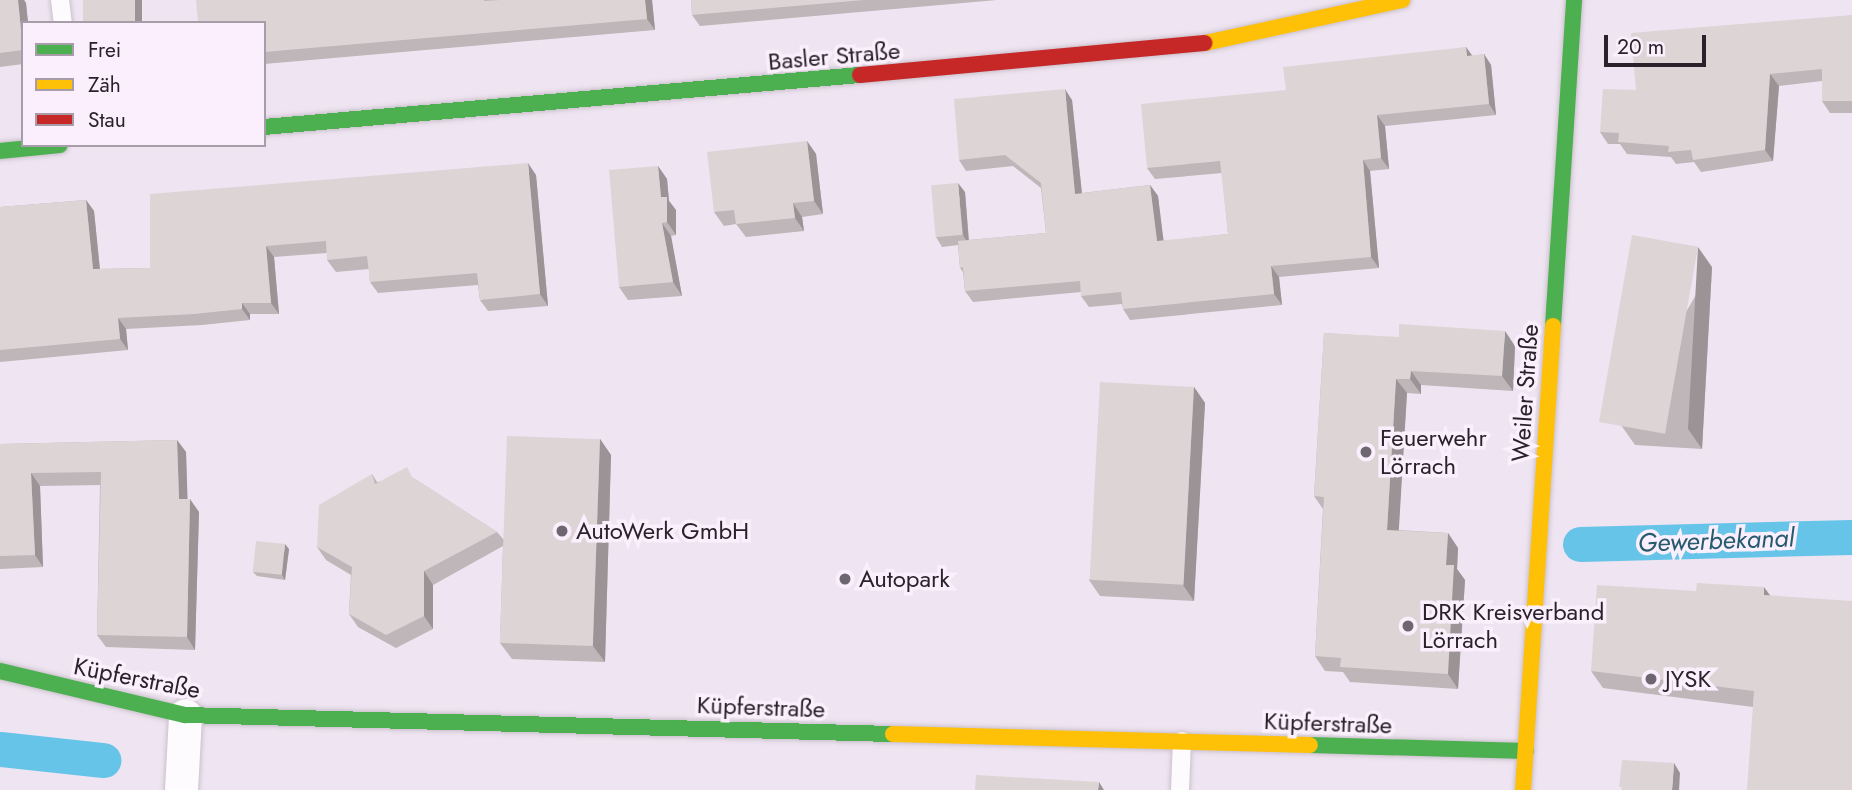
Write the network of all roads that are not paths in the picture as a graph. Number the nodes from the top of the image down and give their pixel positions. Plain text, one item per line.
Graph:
1 (60, 0) edge
2 (1402, 0) edge
3 (1574, 0) edge
4 (62, 21) edge
5 (266, 127) edge
6 (40, 147) edge
7 (0, 151) edge
8 (0, 671) edge
9 (185, 715) junction
10 (1182, 741) junction
11 (1526, 751) junction
12 (181, 790) edge
13 (1180, 790) edge
14 (1524, 790) edge

1 - 4 lane
2 - 5 street, Basler Straße
3 - 11 street, Weiler Straße
6 - 7 street
8 - 9 street, Küpferstraße
9 - 10 street, Küpferstraße
9 - 12 street
10 - 11 street, Küpferstraße
10 - 13 lane
11 - 14 street, Weiler Straße

